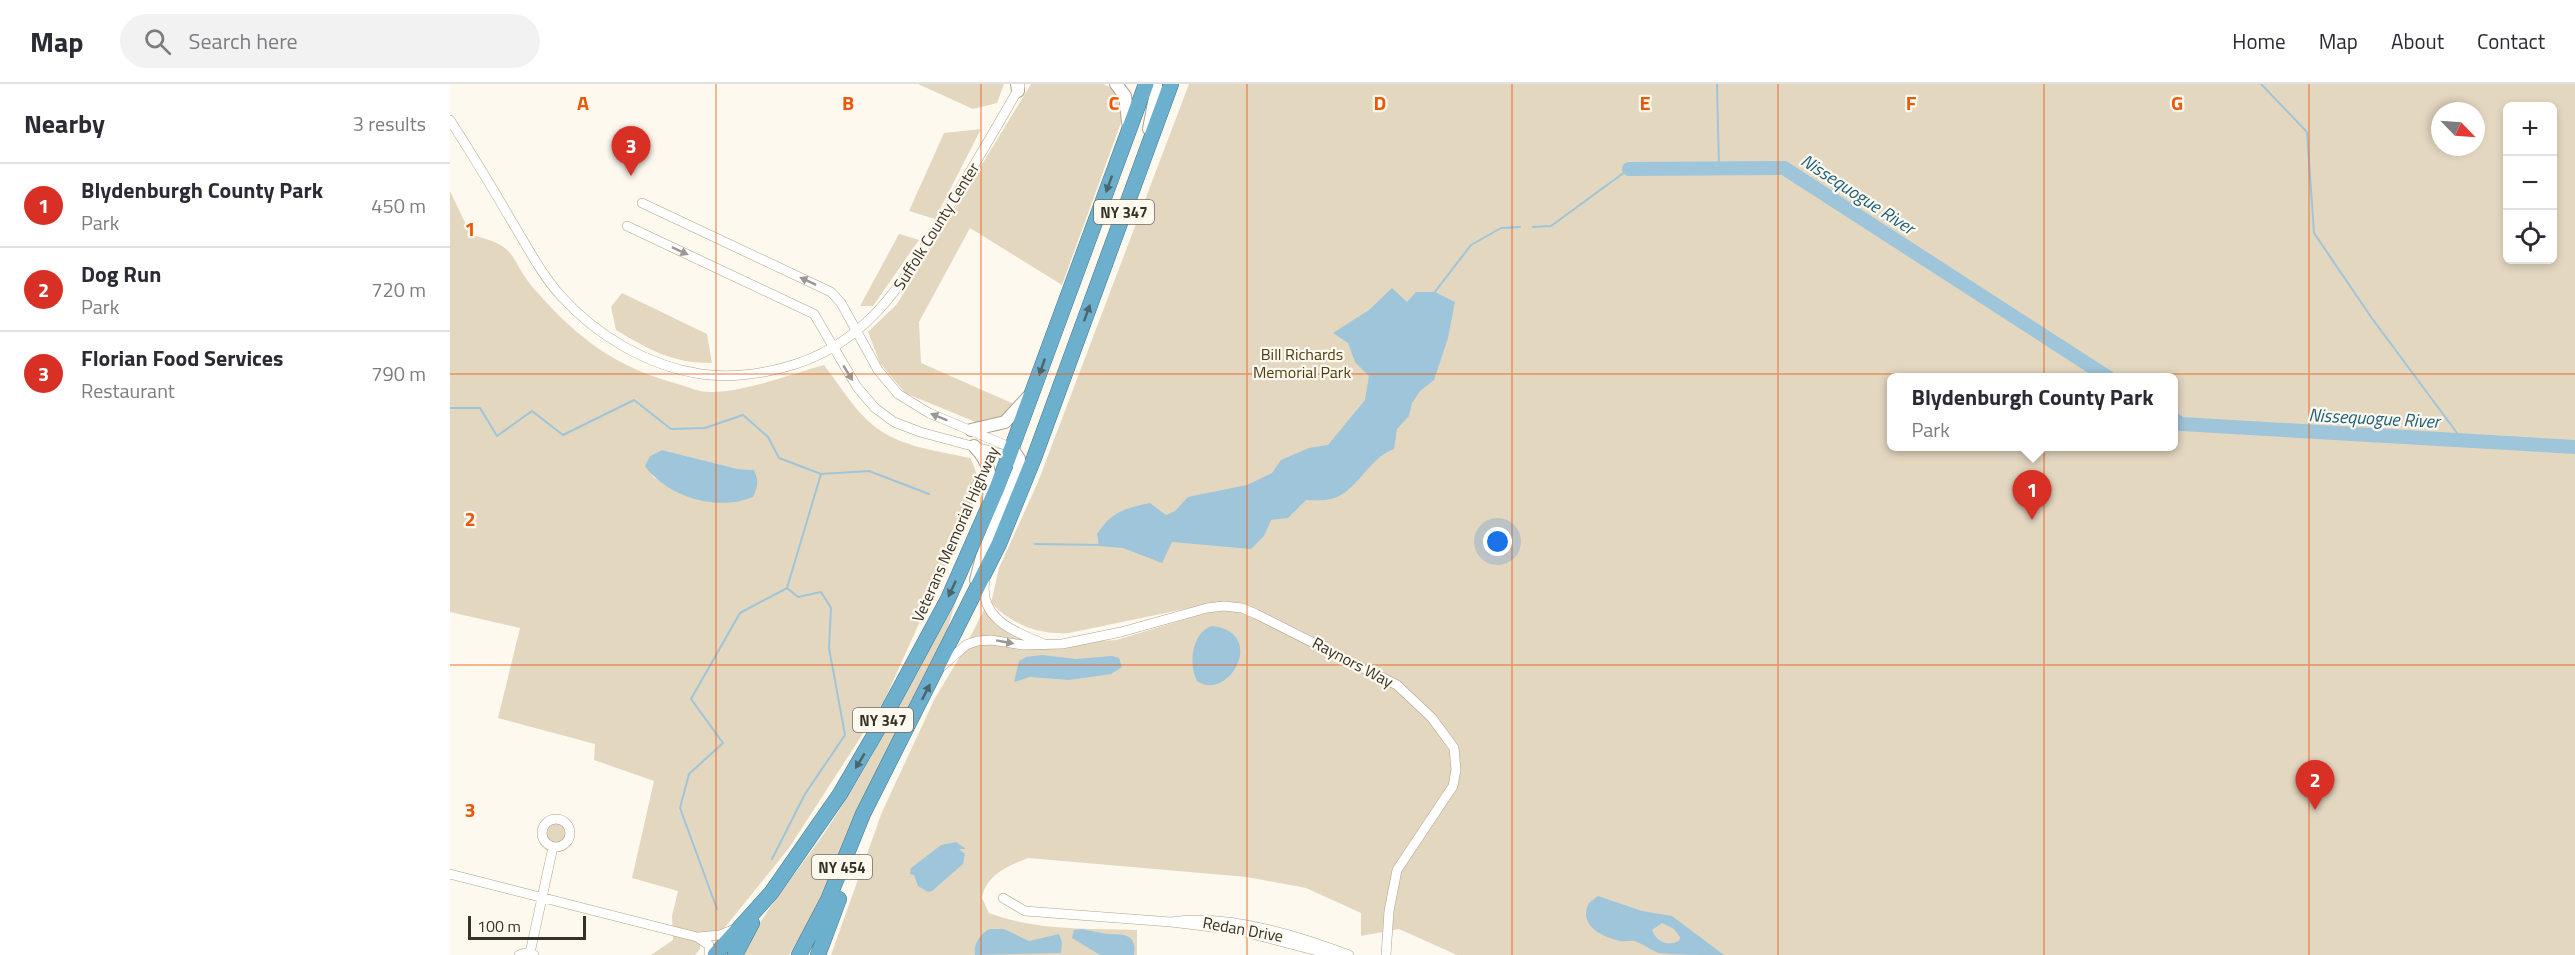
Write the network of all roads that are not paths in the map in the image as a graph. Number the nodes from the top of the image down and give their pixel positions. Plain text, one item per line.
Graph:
1 (1116, 84) edge
2 (1144, 84) edge
3 (1155, 84) edge
4 (1171, 84) edge
5 (1019, 86) edge
6 (450, 120) edge
7 (1129, 129) junction
8 (1141, 166) junction
9 (642, 203) dead end
10 (627, 226) dead end
11 (857, 332) junction
12 (834, 348) junction
13 (1034, 389) junction
14 (971, 430) junction
15 (1040, 441) junction
16 (974, 446) junction
17 (1013, 453) junction
18 (988, 509) junction
19 (987, 569) junction
20 (967, 610) junction
21 (1047, 645) junction
22 (936, 672) junction
23 (883, 778) junction
24 (553, 847) dead end
25 (450, 874) edge
26 (771, 892) junction
27 (543, 897) junction
28 (1003, 898) dead end
29 (740, 927) junction
30 (697, 937) junction
31 (1303, 943) junction
32 (532, 954) edge
33 (519, 955) edge
34 (709, 955) edge
35 (715, 955) edge
36 (735, 955) edge
37 (799, 955) edge
38 (818, 955) edge
39 (1333, 955) edge
40 (1349, 955) edge
41 (1386, 955) edge

1 - 7 street
2 - 3 street
2 - 7 highway, Veterans Memorial Highway / NY 347
3 - 8 street
4 - 8 highway, NY 347
5 - 11 street, Suffolk County Center
6 - 12 street, Suffolk County Center
7 -> 13 highway, Veterans Memorial Highway / NY 347
15 -> 8 highway, NY 347
11 -> 9 street
10 -> 12 street
11 - 12 street, Suffolk County Center
14 -> 11 street
12 -> 16 street
13 - 14 street
13 - 17 highway, Veterans Memorial Highway / NY 347
14 - 17 street
15 - 17 street
15 - 19 highway, NY 347
16 - 17 street
16 - 18 street
17 - 18 highway, Veterans Memorial Highway / NY 347
17 - 20 street
18 -> 26 highway, Veterans Memorial Highway / NY 347
19 - 20 highway, NY 347
19 - 21 street
20 - 22 highway, NY 347
22 -> 21 street, Raynors Way
21 - 41 street, Raynors Way
23 -> 22 highway, NY 347
23 - 37 highway, NY 454
23 - 38 highway, NY 347
24 - 27 street
25 - 27 street
26 - 29 highway, Veterans Memorial Highway
26 - 36 highway, NY 347
27 - 30 street
27 - 32 street
28 - 31 street, Redan Drive
29 - 30 street
29 - 35 highway, Veterans Memorial Highway
30 - 34 street
31 - 39 street, Redan Drive
31 - 40 street, Redan Drive
32 - 33 street

